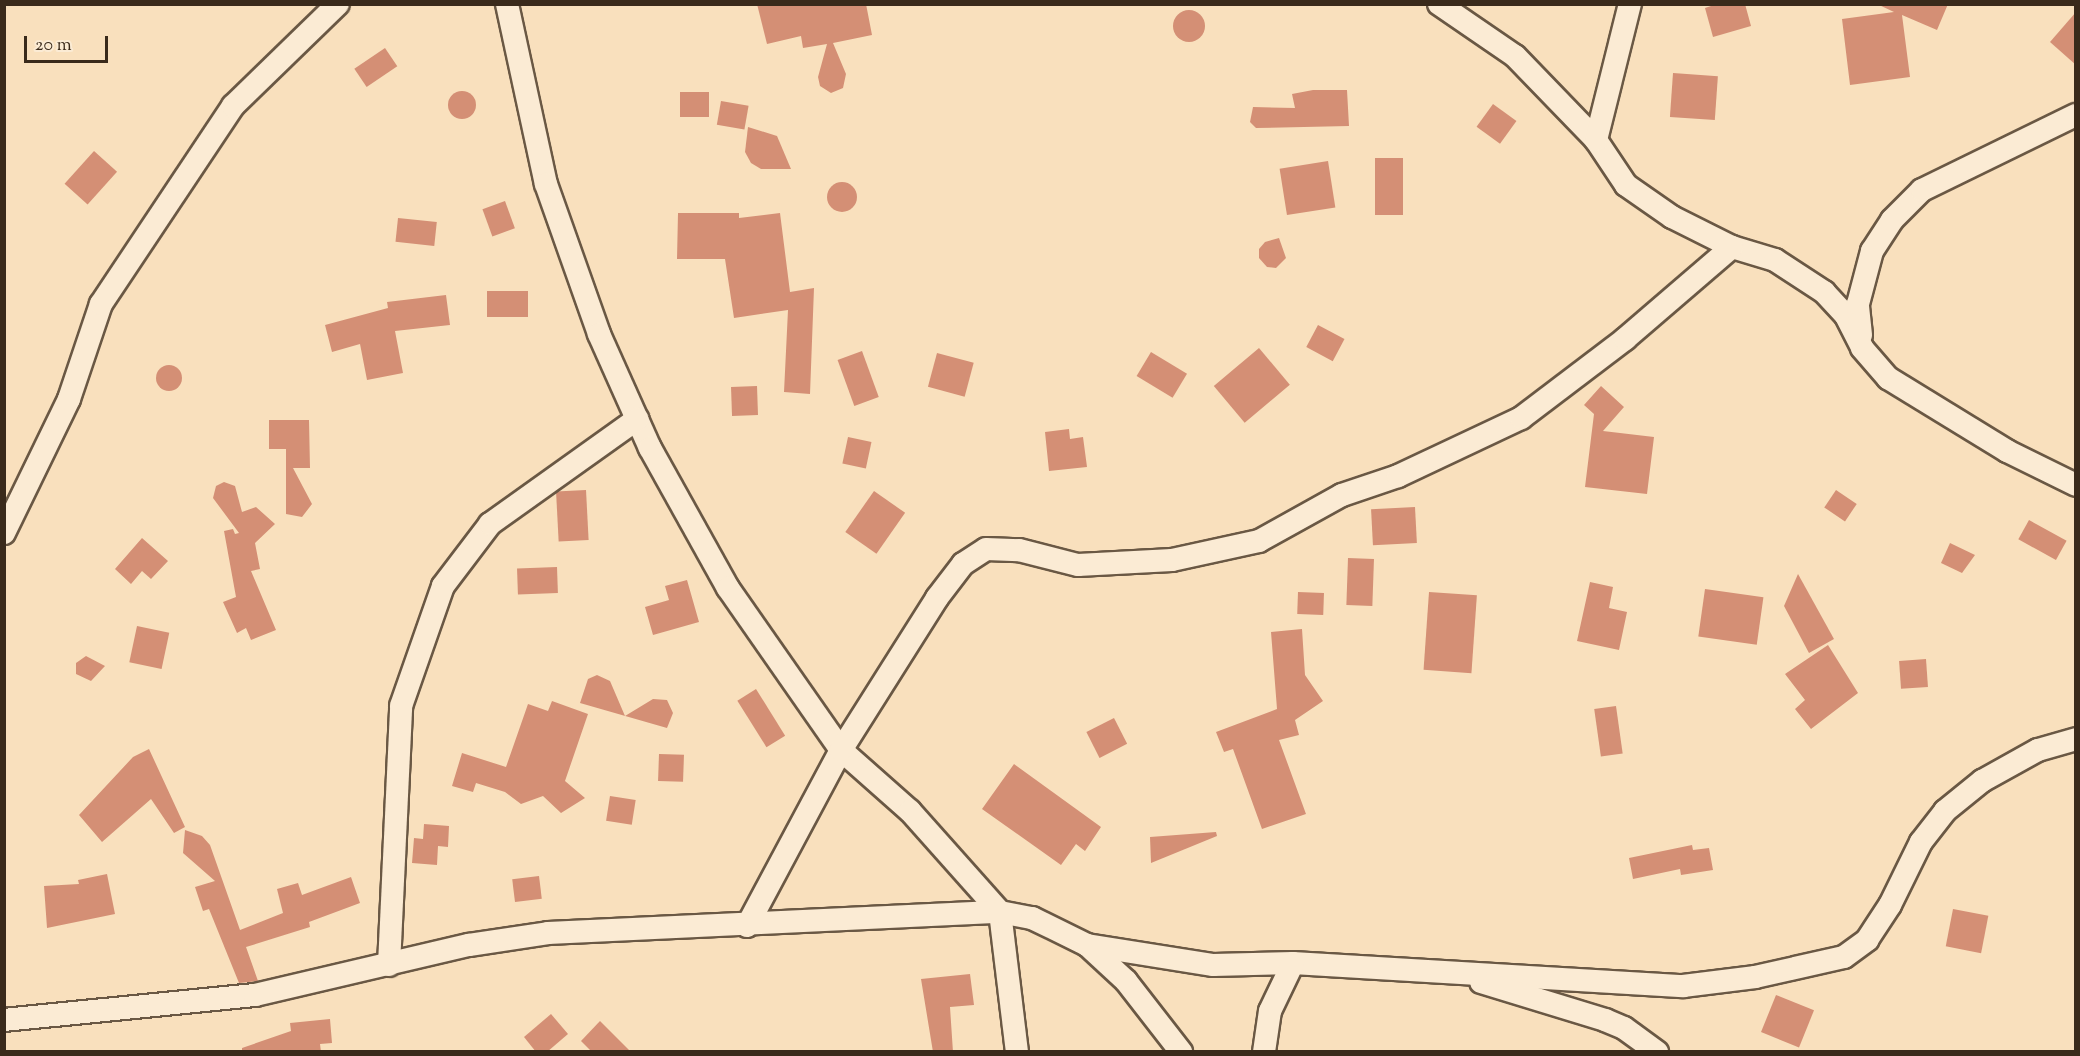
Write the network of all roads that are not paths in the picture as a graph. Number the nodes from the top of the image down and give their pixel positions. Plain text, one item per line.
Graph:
1 (338, 4) edge
2 (507, 4) edge
3 (1439, 4) edge
4 (1630, 4) edge
5 (2076, 116) edge
6 (1596, 140) junction
7 (1732, 247) junction
8 (1862, 348) junction
9 (637, 419) junction
10 (2076, 485) edge
11 (4, 533) edge
12 (2076, 739) edge
13 (841, 750) junction
14 (1000, 912) junction
15 (747, 926) junction
16 (1087, 945) junction
17 (1293, 963) junction
18 (389, 965) junction
19 (1448, 972) junction
20 (4, 1020) edge
21 (1017, 1052) edge
22 (1181, 1052) edge
23 (1264, 1052) edge
24 (1657, 1052) edge

1 - 11 street
2 - 9 street
3 - 6 street
4 - 6 street
5 - 8 street
6 - 7 street
7 - 8 street
7 - 13 street
8 - 10 street
9 - 13 street
9 - 18 street
12 - 19 street
13 - 14 street
13 - 15 street
14 - 15 street
14 - 16 street
14 - 21 street
15 - 18 street
16 - 17 street
16 - 22 street
17 - 19 street
17 - 23 street
18 - 20 street
19 - 24 street

